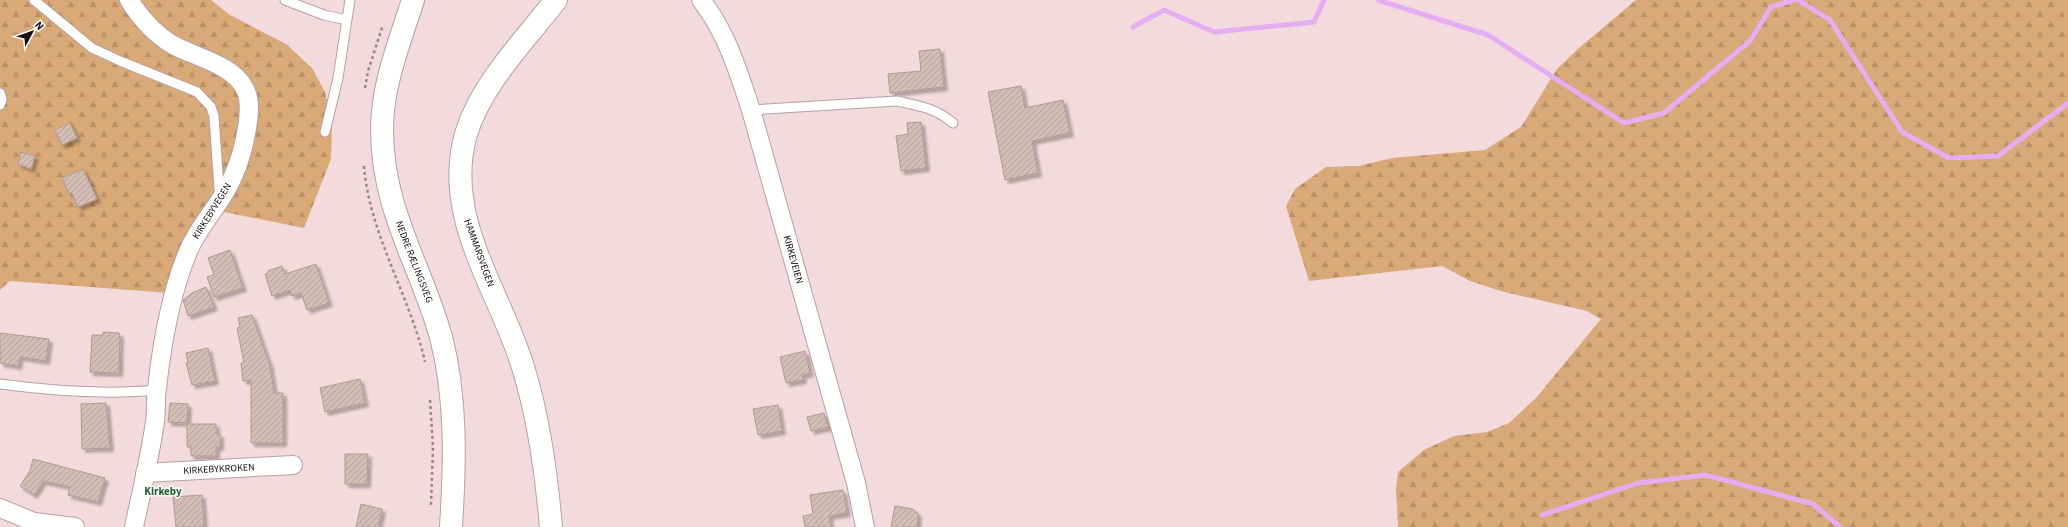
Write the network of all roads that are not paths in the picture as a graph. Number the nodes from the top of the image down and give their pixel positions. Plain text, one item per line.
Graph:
1 (34, 0) edge
2 (129, 0) edge
3 (285, 0) edge
4 (350, 0) edge
5 (414, 0) edge
6 (556, 0) edge
7 (701, 0) edge
8 (347, 20) junction
9 (0, 93) edge
10 (0, 105) edge
11 (751, 110) junction
12 (953, 123) dead end
13 (325, 132) dead end
14 (222, 198) junction
15 (0, 384) edge
16 (157, 390) junction
17 (293, 465) dead end
18 (145, 473) junction
19 (0, 508) edge
20 (75, 527) edge
21 (134, 527) edge
22 (451, 527) edge
23 (551, 527) edge
24 (865, 527) edge

1 - 14 lane
2 - 14 street, KIRKEBYVEGEN
3 - 8 lane
4 - 8 lane
5 - 22 street, NEDRE RÆLINGSVEG
6 - 23 street, HAMMARSVEGEN
7 - 11 street, KIRKEVEIEN
8 - 13 lane
9 - 10 lane
11 - 12 lane
11 - 24 street, KIRKEVEIEN
14 - 16 street, KIRKEBYVEGEN
15 - 16 lane
16 - 18 street, KIRKEBYVEGEN
17 - 18 street, KIRKEBYKROKEN
18 - 21 street, KIRKEBYVEGEN
19 - 20 street

